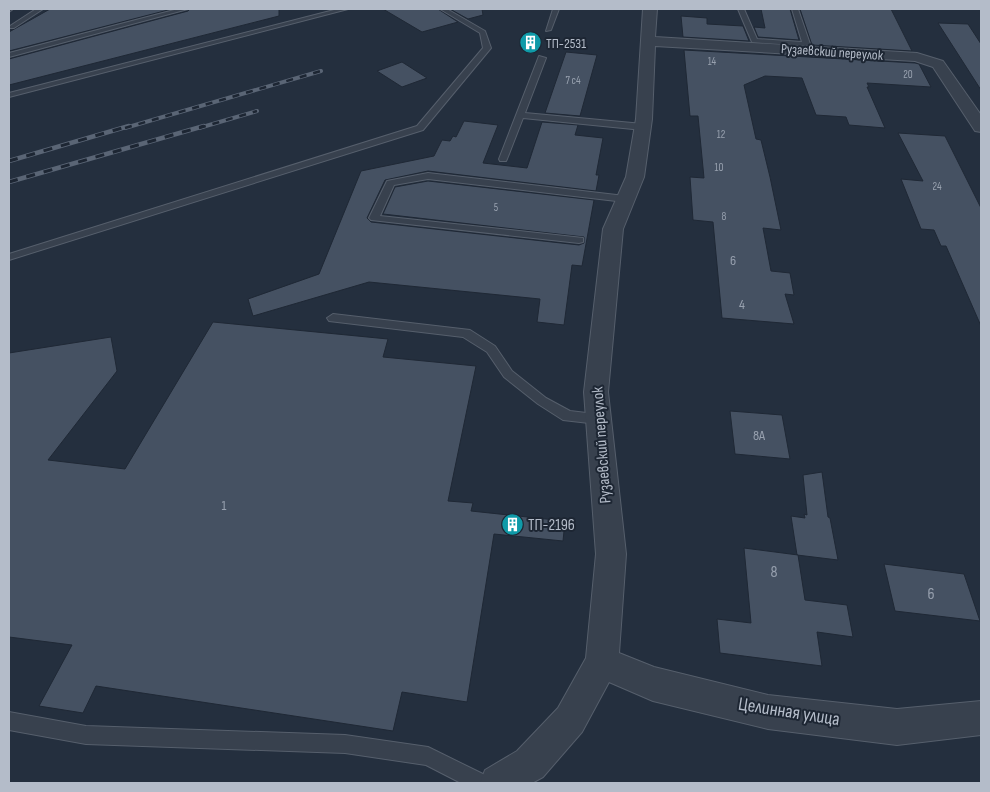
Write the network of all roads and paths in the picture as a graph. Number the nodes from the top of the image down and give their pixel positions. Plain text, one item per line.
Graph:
1 (40, 9) edge
2 (185, 9) edge
3 (345, 9) edge
4 (443, 9) edge
5 (556, 9) edge
6 (650, 9) edge
7 (741, 9) edge
8 (794, 9) edge
9 (12, 27) dead end
10 (548, 30) dead end
11 (648, 41) junction
12 (9, 55) edge
13 (542, 58) dead end
14 (9, 95) edge
15 (520, 115) junction
16 (643, 127) junction
17 (981, 127) edge
18 (503, 159) dead end
19 (626, 199) junction
20 (579, 240) dead end
21 (9, 257) edge
22 (333, 318) dead end
23 (598, 419) junction
24 (602, 662) junction
25 (981, 718) edge
26 (9, 721) edge
27 (480, 783) edge
28 (498, 783) edge

1 - 9 lane
2 - 12 lane
3 - 14 lane
4 - 21 lane
5 - 10 lane
6 - 11 street, Рузаевский переулок
7 - 8 lane
11 - 16 street, Рузаевский переулок
11 - 17 street, Рузаевский переулок
13 - 15 lane
15 - 16 lane
15 - 18 lane
16 - 19 street, Рузаевский переулок
19 - 20 lane
19 - 23 street, Рузаевский переулок
22 - 23 lane
23 - 24 street, Рузаевский переулок
24 - 25 street, Целинная улица
24 - 28 street, Рузаевский переулок
26 - 27 lane

